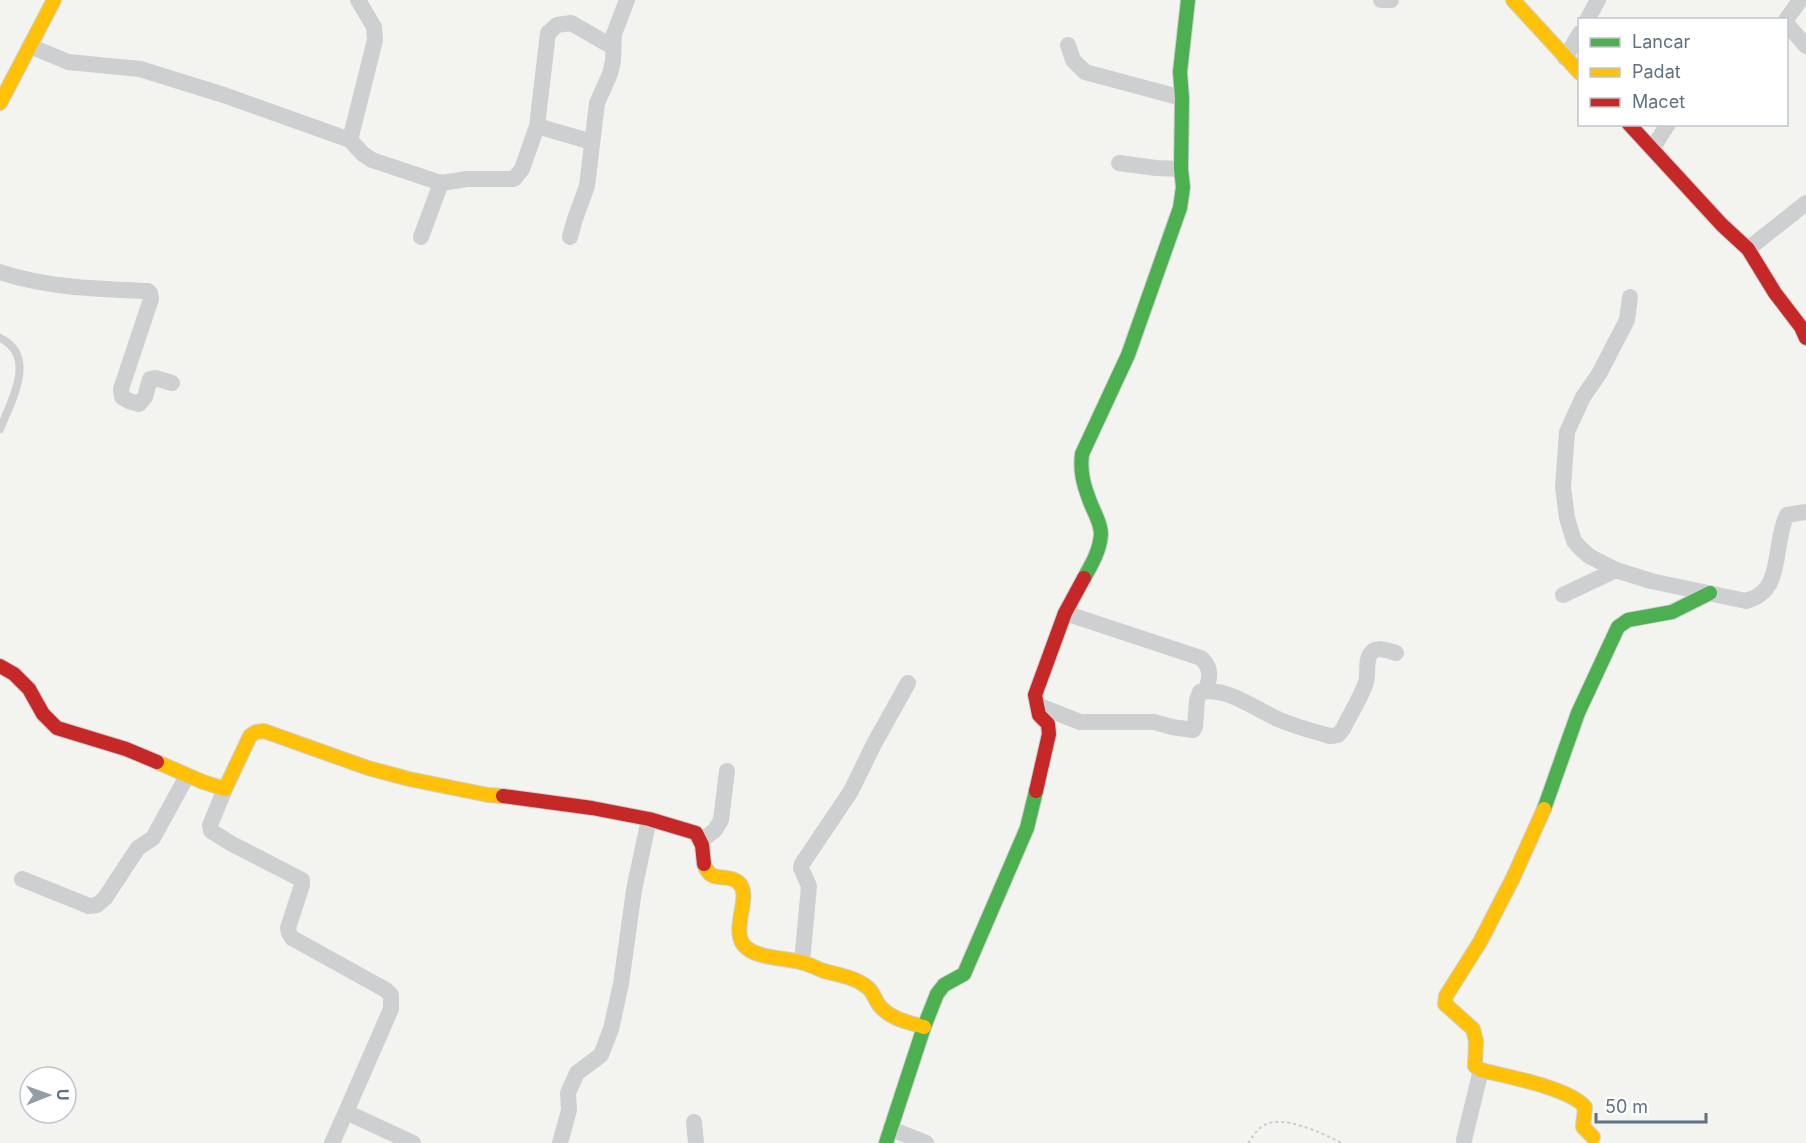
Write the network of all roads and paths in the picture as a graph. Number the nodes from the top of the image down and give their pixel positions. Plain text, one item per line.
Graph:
1 (54, 0) edge
2 (358, 0) edge
3 (627, 0) edge
4 (1188, 0) edge
5 (1381, 0) edge
6 (1391, 0) edge
7 (1513, 0) edge
8 (1598, 0) edge
9 (1800, 0) edge
10 (1588, 18) edge
11 (1788, 18) edge
12 (1788, 24) edge
13 (1578, 36) edge
14 (1068, 45) dead end
15 (30, 46) junction
16 (1806, 46) edge
17 (613, 47) junction
18 (1565, 58) junction
19 (1578, 71) edge
20 (1182, 98) junction
21 (0, 103) edge
22 (537, 126) junction
23 (1631, 126) edge
24 (1667, 126) edge
25 (350, 140) junction
26 (592, 142) junction
27 (1652, 149) junction
28 (1119, 163) dead end
29 (1181, 169) junction
30 (441, 183) junction
31 (1806, 203) edge
32 (421, 237) dead end
33 (570, 237) dead end
34 (1748, 249) junction
35 (0, 272) edge
36 (1630, 297) dead end
37 (1804, 331) edge
38 (0, 338) edge
39 (172, 383) dead end
40 (0, 429) edge
41 (1806, 513) edge
42 (1616, 570) junction
43 (1710, 593) junction
44 (1563, 595) dead end
45 (1065, 613) junction
46 (1396, 652) dead end
47 (0, 666) edge
48 (908, 683) dead end
49 (1206, 691) junction
50 (1037, 705) junction
51 (728, 771) dead end
52 (187, 776) junction
53 (225, 789) junction
54 (649, 819) junction
55 (701, 841) junction
56 (22, 879) dead end
57 (802, 962) junction
58 (924, 1027) junction
59 (1481, 1070) junction
60 (346, 1112) junction
61 (693, 1122) dead end
62 (889, 1136) edge
63 (1593, 1137) dead end
64 (1464, 1140) dead end
65 (332, 1143) edge
66 (413, 1143) edge
67 (560, 1143) edge
68 (696, 1143) edge
69 (926, 1143) edge
70 (1248, 1143) edge
71 (1342, 1143) edge

1 - 15 street
2 - 25 street
3 - 17 street
4 - 20 street
5 - 6 street
7 - 18 street
8 - 10 street
9 - 11 street
12 - 16 street
13 - 18 street
14 - 20 street
15 - 21 street
15 - 25 street
17 - 22 street
17 - 26 street
18 - 19 street
20 - 29 street
22 - 26 street
22 - 30 street
23 - 27 street
24 - 27 street
25 - 30 street
26 - 33 street
27 - 34 street
28 - 29 street
29 - 45 street
30 - 32 street
31 - 34 street
34 - 37 street
35 - 39 street
36 - 42 street
38 - 40 lane
41 - 43 street
42 - 43 street
42 - 44 street
43 - 59 street
45 - 49 street
45 - 50 street
46 - 49 street
47 - 52 street
48 - 57 street
49 - 50 street
50 - 58 street
51 - 55 street
52 - 53 street
52 - 56 street
53 - 54 street
53 - 60 street
54 - 55 street
54 - 67 street
55 - 57 street
57 - 58 street
58 - 62 street
59 - 63 street
59 - 64 street
60 - 65 street
60 - 66 street
61 - 68 street
62 - 69 street
70 - 71 path

